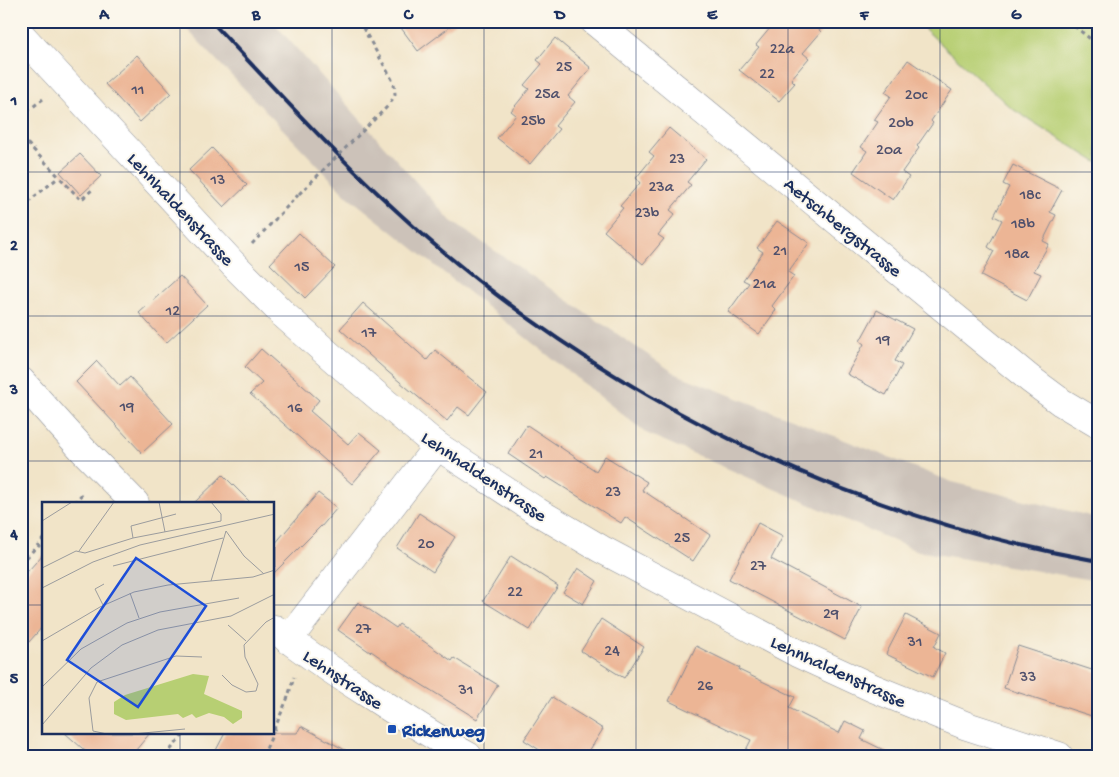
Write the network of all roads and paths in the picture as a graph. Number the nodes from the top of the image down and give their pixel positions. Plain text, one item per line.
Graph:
1 (359, 21) edge
2 (594, 21) edge
3 (1068, 21) edge
4 (21, 35) edge
5 (1098, 45) edge
6 (31, 109) dead end
7 (21, 116) edge
8 (21, 148) edge
9 (59, 177) junction
10 (94, 188) dead end
11 (21, 204) edge
12 (248, 248) dead end
13 (21, 381) edge
14 (1098, 424) edge
15 (436, 445) junction
16 (88, 488) dead end
17 (75, 502) edge
18 (134, 502) edge
19 (42, 540) edge
20 (38, 545) junction
21 (42, 548) edge
22 (21, 564) edge
23 (281, 634) edge
24 (295, 672) dead end
25 (275, 727) edge
26 (184, 734) edge
27 (272, 734) edge
28 (165, 756) edge
29 (264, 756) edge
30 (468, 756) edge
31 (1059, 756) edge

1 - 12 path, bridge
2 - 14 street, Aetschbergstrasse
3 - 5 path
4 - 15 street, Lehnhaldenstrasse
6 - 7 path
8 - 9 path
9 - 10 path
9 - 11 path
13 - 18 street
15 - 23 street
15 - 31 street, Lehnhaldenstrasse
16 - 17 path
19 - 20 path
20 - 21 path
20 - 22 path
23 - 30 street, Lehnstrasse
24 - 25 path
26 - 28 path
27 - 29 path

